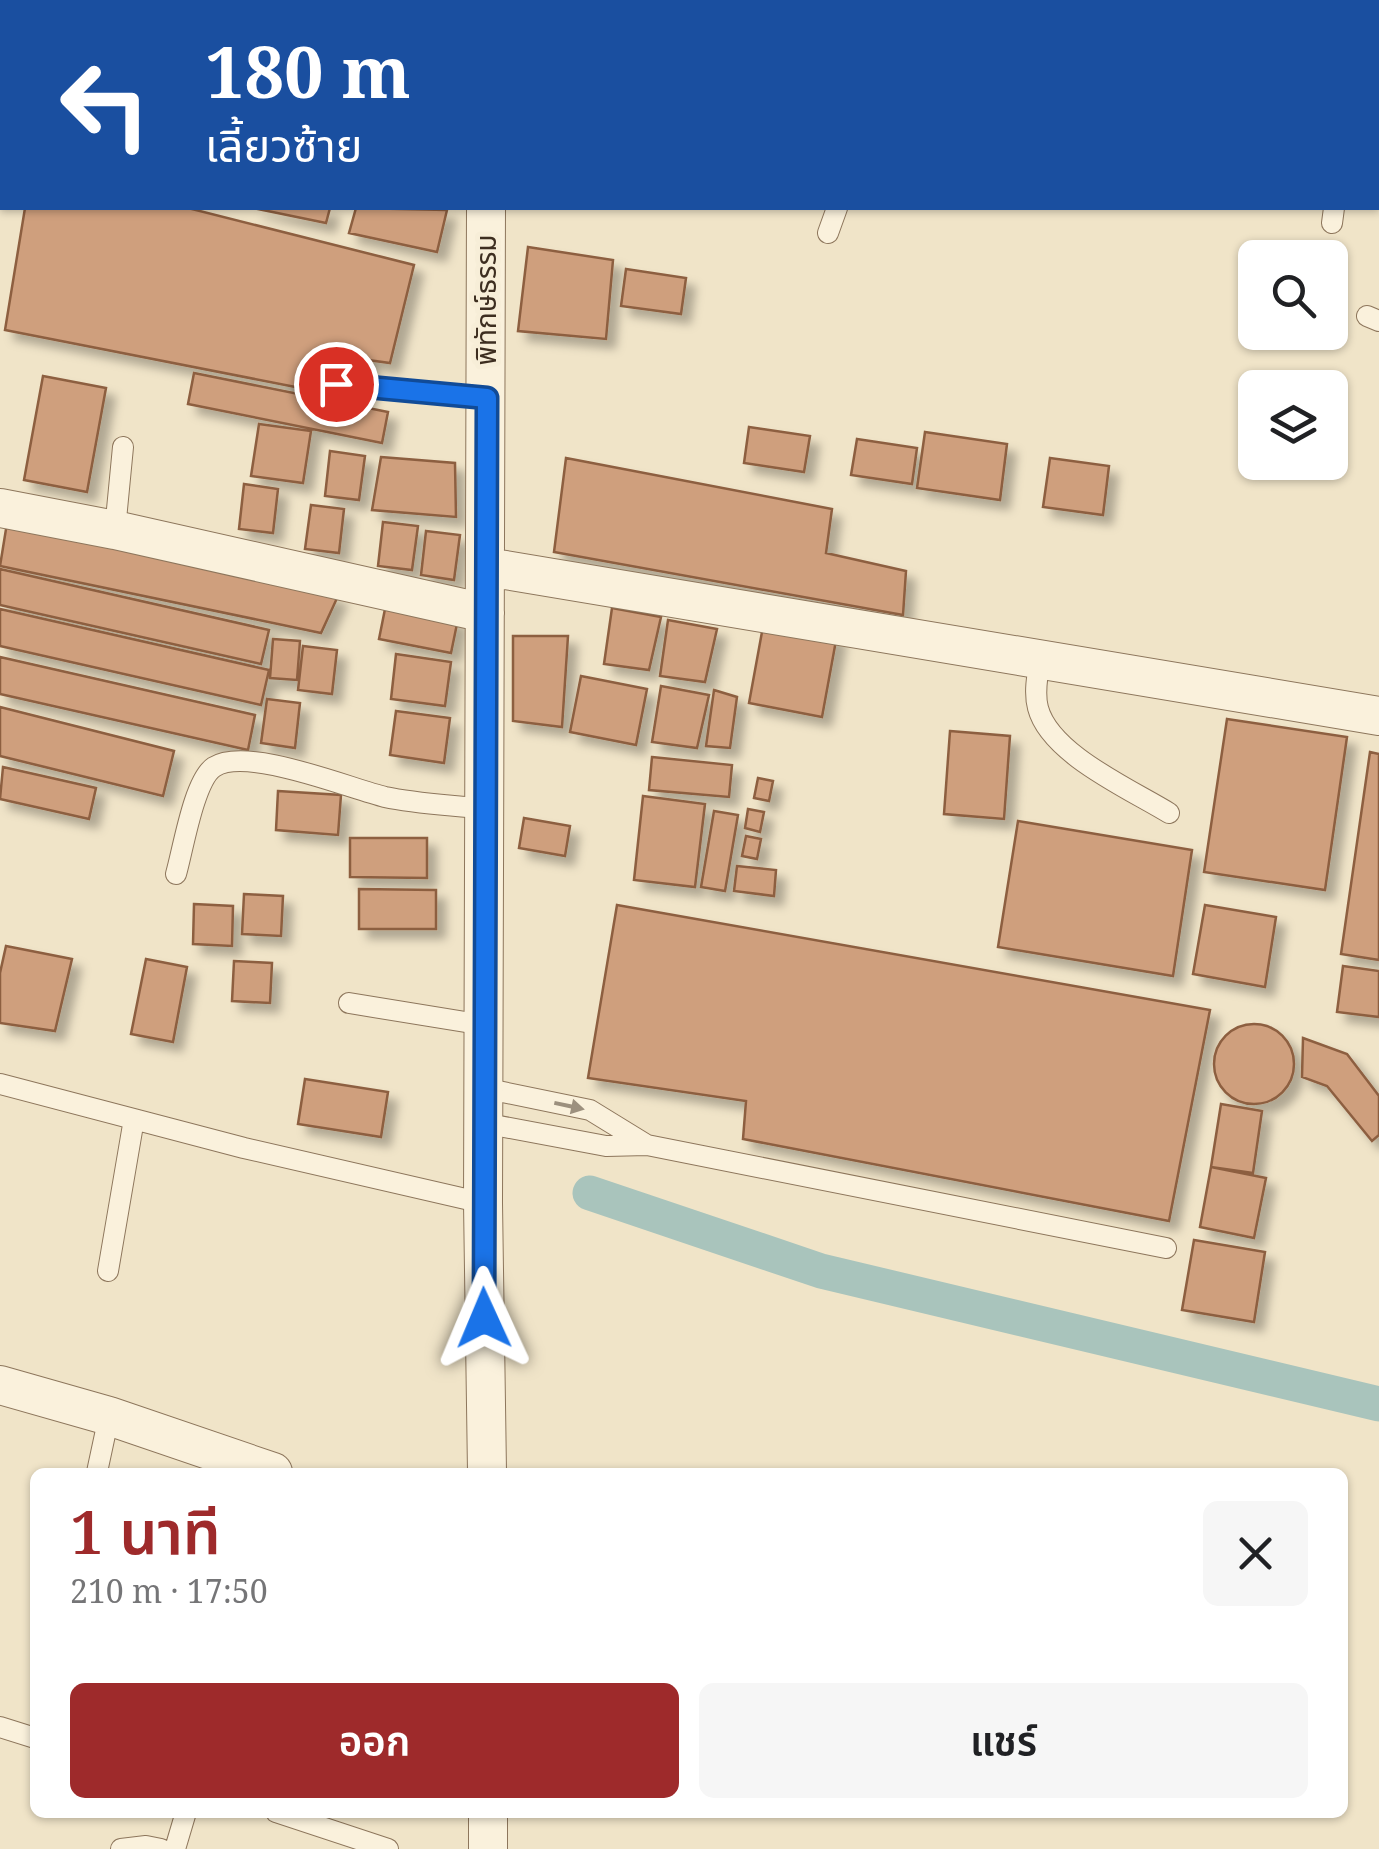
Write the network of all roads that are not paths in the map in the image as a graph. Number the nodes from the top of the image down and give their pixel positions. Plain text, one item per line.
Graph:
1 (486, 210) edge
2 (836, 210) edge
3 (828, 233) dead end
4 (336, 384) dead end
5 (487, 398) junction
6 (123, 447) dead end
7 (0, 508) edge
8 (115, 530) junction
9 (487, 567) junction
10 (485, 612) junction
11 (1040, 661) junction
12 (1379, 716) edge
13 (484, 808) junction
14 (1168, 813) dead end
15 (176, 874) dead end
16 (350, 1003) dead end
17 (484, 1026) junction
18 (0, 1084) edge
19 (483, 1106) junction
20 (134, 1120) junction
21 (647, 1145) junction
22 (482, 1203) junction
23 (1166, 1248) dead end
24 (108, 1272) dead end
25 (0, 1385) edge
26 (109, 1416) junction
27 (98, 1468) edge
28 (261, 1468) edge
29 (487, 1468) edge
30 (0, 1727) edge
31 (30, 1736) edge
32 (184, 1818) edge
33 (294, 1818) edge
34 (488, 1818) edge
35 (121, 1849) edge
36 (160, 1849) edge
37 (175, 1849) edge
38 (388, 1849) edge
39 (488, 1849) edge

1 - 5 street, พิทักษ์ธรรม
2 - 3 lane
4 - 5 lane
5 - 9 street, พิทักษ์ธรรม
6 - 8 lane
7 - 8 street
8 - 10 street
9 - 10 street, พิทักษ์ธรรม
9 - 11 street
10 - 13 street, พิทักษ์ธรรม
11 - 12 street
11 - 14 lane
13 - 15 lane
13 - 17 street, พิทักษ์ธรรม
16 - 17 lane
17 - 19 street, พิทักษ์ธรรม
18 - 20 lane
19 - 21 lane
19 -> 21 lane
19 - 22 street, พิทักษ์ธรรม
20 - 22 lane
20 - 24 lane
21 - 23 lane
22 - 29 street, พิทักษ์ธรรม
25 - 26 street
26 - 27 lane
26 - 28 street
30 - 31 lane
32 - 37 lane
33 - 38 lane
34 - 39 street
35 - 36 lane

